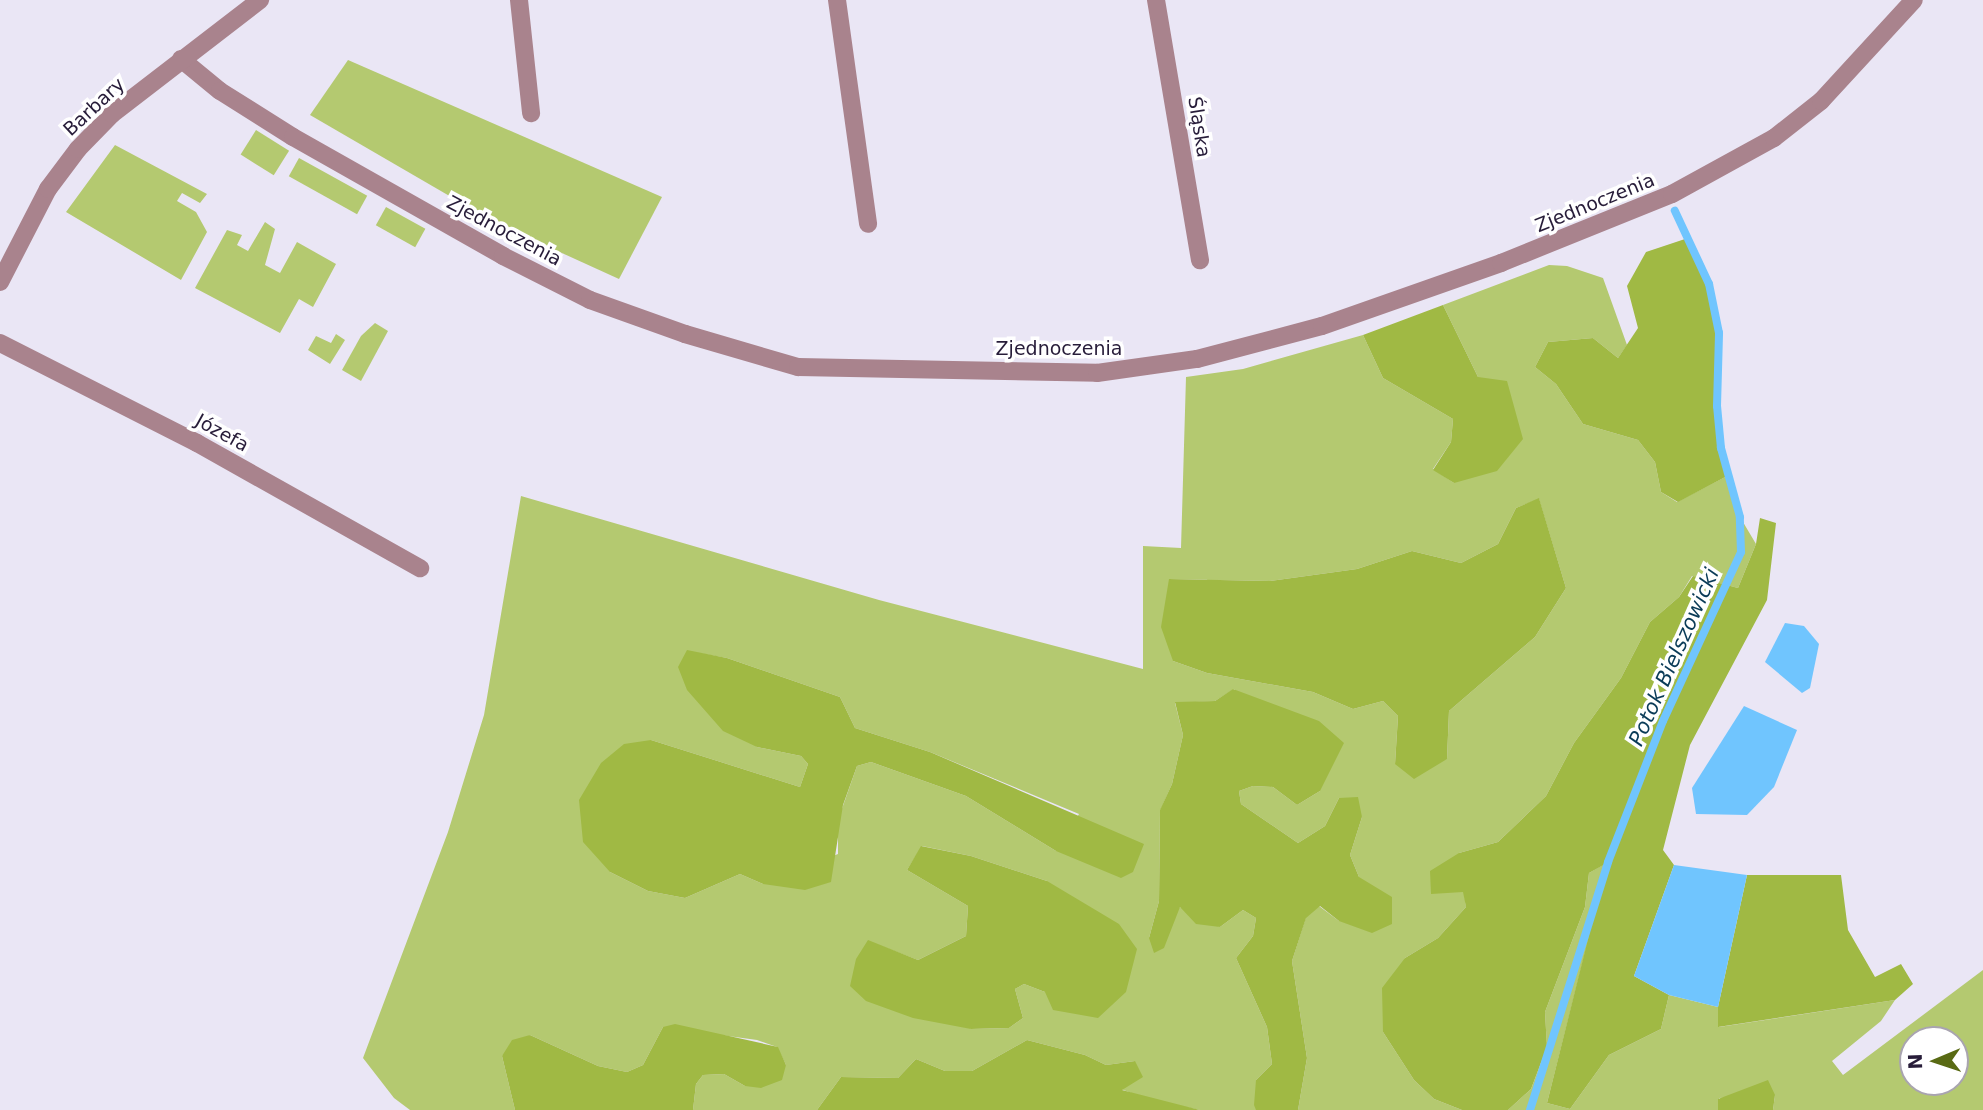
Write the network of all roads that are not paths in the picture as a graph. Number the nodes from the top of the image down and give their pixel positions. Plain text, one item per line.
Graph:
1 (260, 0) edge
2 (519, 0) edge
3 (837, 0) edge
4 (1156, 0) edge
5 (1914, 0) edge
6 (181, 59) junction
7 (531, 113) dead end
8 (868, 225) dead end
9 (1199, 260) dead end
10 (0, 282) edge
11 (0, 343) edge
12 (420, 568) dead end

1 - 6 street, Barbary
2 - 7 street
3 - 8 street
4 - 9 street, Śląska
5 - 6 street, Zjednoczenia
6 - 10 street, Barbary
11 - 12 street, Józefa

